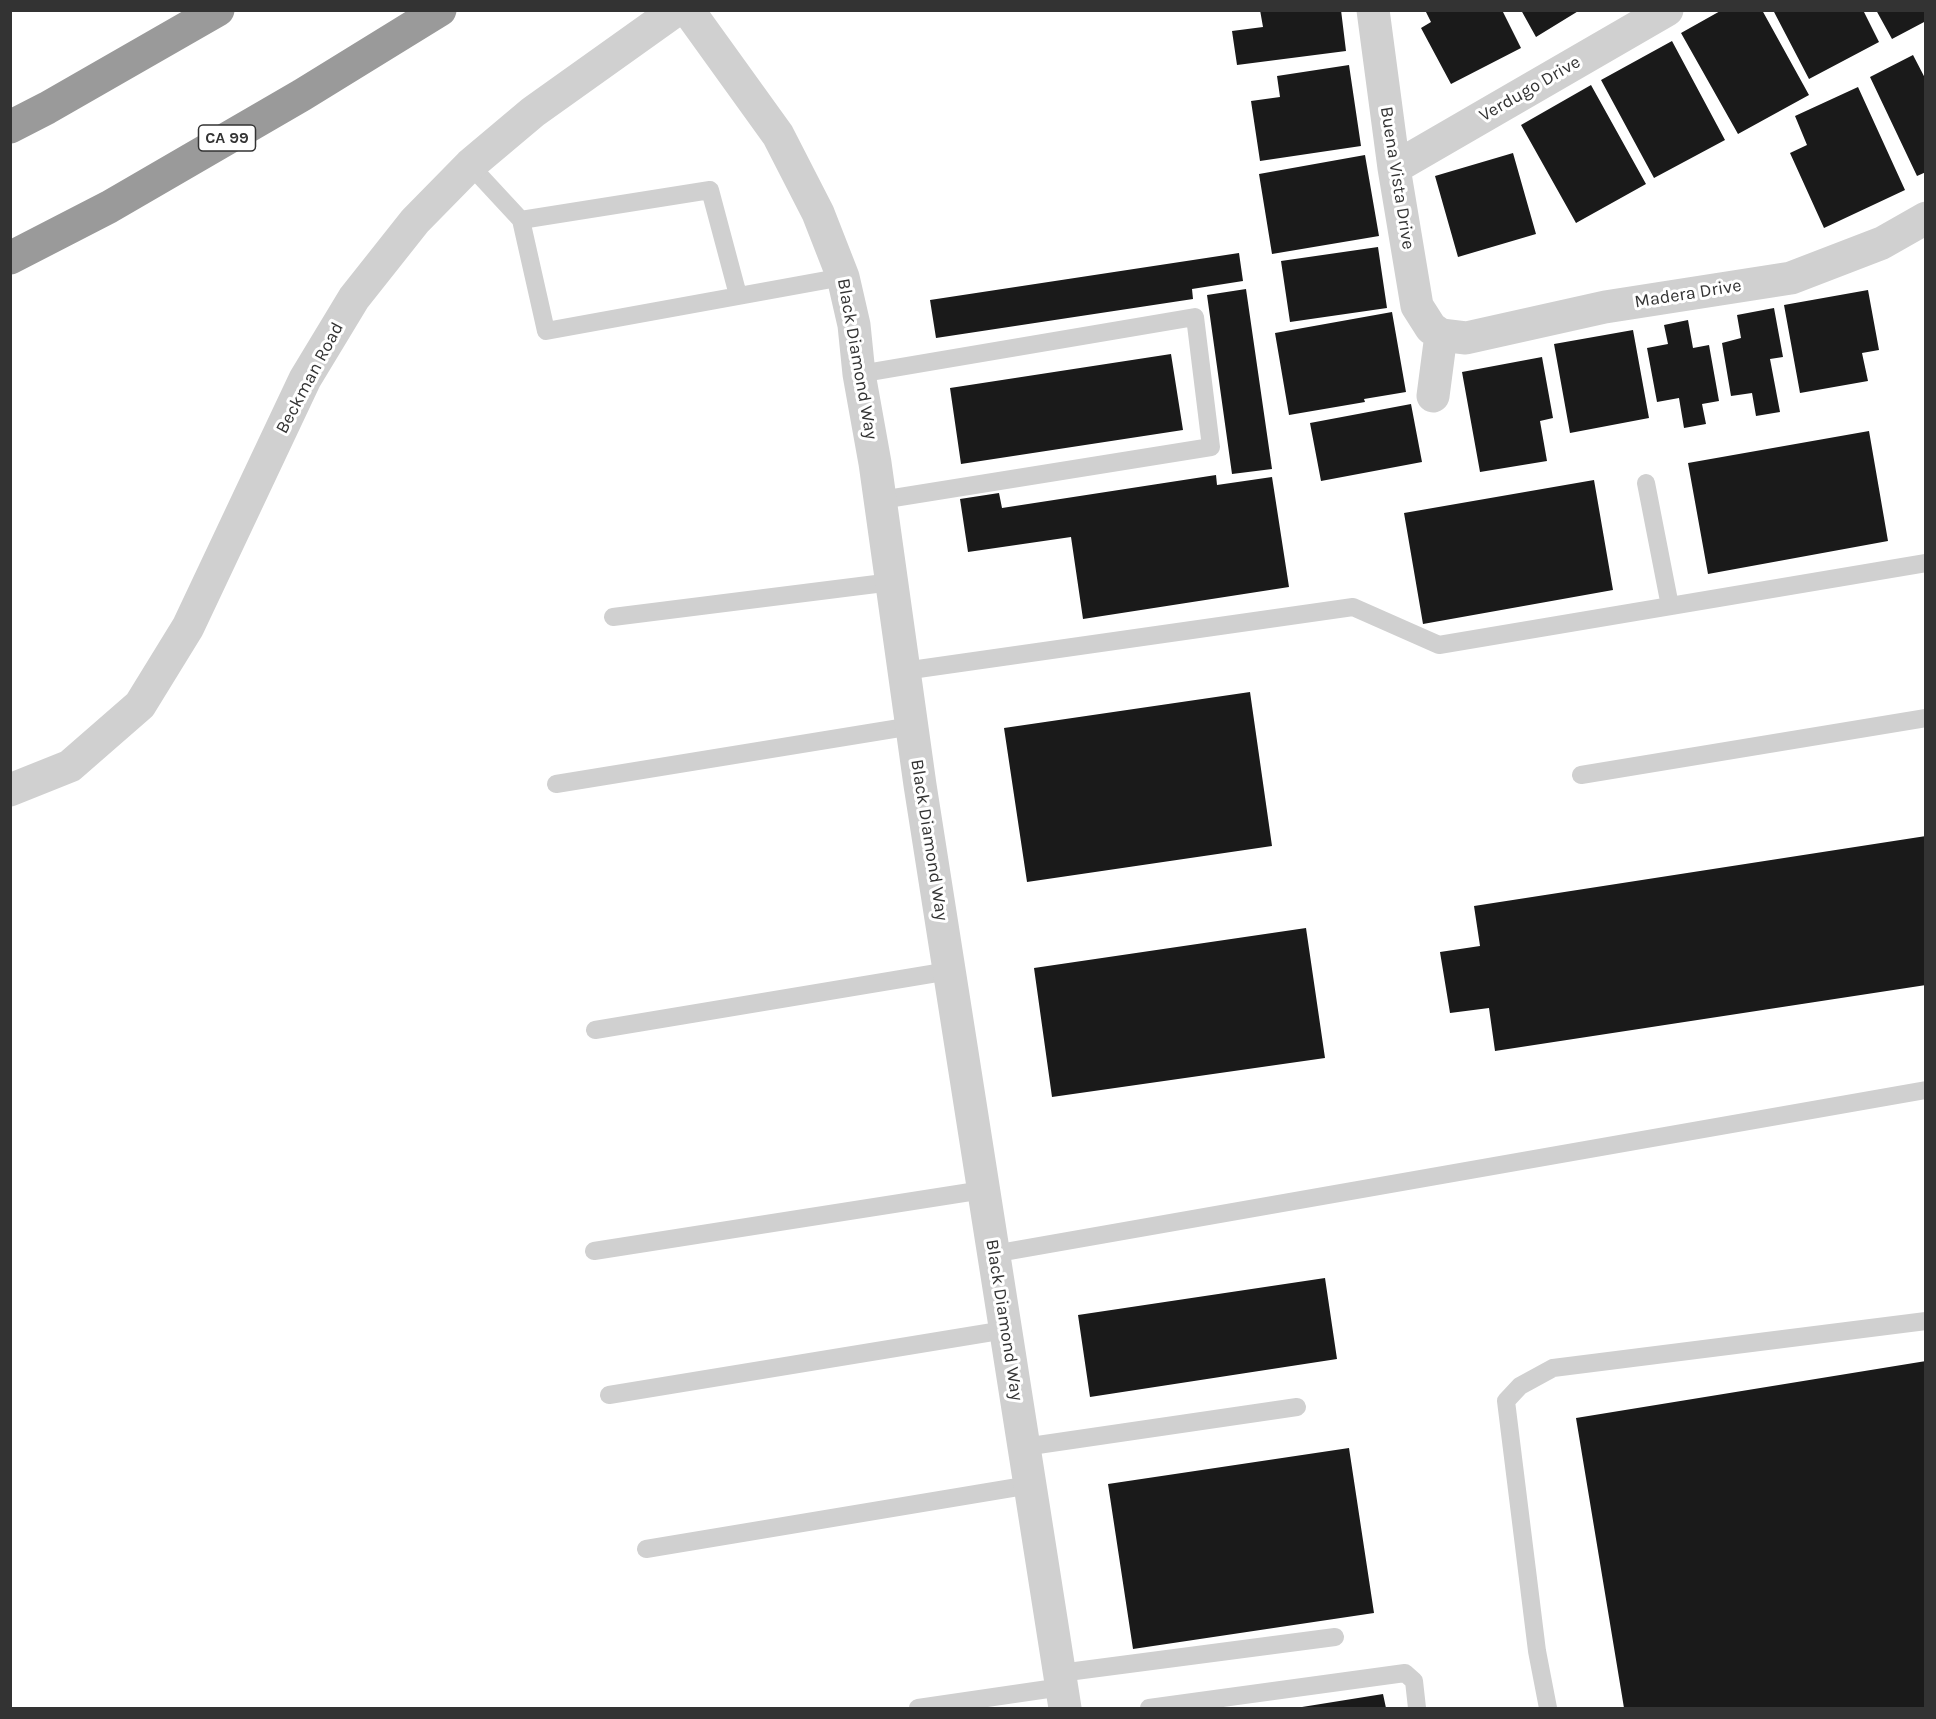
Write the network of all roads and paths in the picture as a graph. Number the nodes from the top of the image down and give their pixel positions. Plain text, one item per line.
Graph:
1 (218, 10) edge
2 (440, 10) edge
3 (676, 10) edge
4 (688, 10) edge
5 (1373, 10) edge
6 (1667, 10) edge
7 (10, 127) edge
8 (470, 165) junction
9 (1394, 168) junction
10 (1926, 218) edge
11 (521, 220) junction
12 (10, 258) edge
13 (843, 277) junction
14 (738, 296) junction
15 (1441, 336) junction
16 (859, 374) junction
17 (1433, 396) dead end
18 (1646, 483) dead end
19 (881, 500) junction
20 (1926, 562) edge
21 (892, 582) junction
22 (1670, 606) junction
23 (613, 617) dead end
24 (904, 671) junction
25 (1926, 718) edge
26 (912, 726) junction
27 (1581, 775) dead end
28 (556, 784) dead end
29 (10, 790) edge
30 (949, 971) junction
31 (595, 1030) dead end
32 (1926, 1090) edge
33 (983, 1190) junction
34 (594, 1251) dead end
35 (993, 1254) junction
36 (1926, 1321) edge
37 (1005, 1330) junction
38 (609, 1395) dead end
39 (1297, 1407) dead end
40 (1024, 1447) junction
41 (1030, 1485) junction
42 (646, 1549) dead end
43 (1335, 1637) dead end
44 (1062, 1689) edge
45 (918, 1708) edge
46 (1149, 1708) edge
47 (1417, 1708) edge
48 (1548, 1708) edge

1 - 7 highway
2 - 12 highway, CA 99
3 - 8 street, Beckman Road
4 - 13 street, Black Diamond Way
5 - 9 street, Buena Vista Drive
6 - 9 street, Verdugo Drive
8 - 11 lane
8 - 29 street, Beckman Road
9 - 15 street, Buena Vista Drive
10 - 15 street, Madera Drive
11 - 14 lane
11 - 14 lane
13 - 14 lane
13 - 16 street, Black Diamond Way
15 - 17 street
16 - 19 street, Black Diamond Way
16 - 19 lane
18 - 22 lane
19 - 21 street, Black Diamond Way
20 - 22 lane
21 - 23 lane
21 - 24 street, Black Diamond Way
22 - 24 lane
24 - 26 street, Black Diamond Way
25 - 27 lane
26 - 28 lane
26 - 30 street, Black Diamond Way
30 - 31 lane
30 - 33 street, Black Diamond Way
32 - 35 lane
33 - 34 lane
33 - 35 street, Black Diamond Way
35 - 37 street, Black Diamond Way
36 - 48 lane
37 - 38 lane
37 - 40 street, Black Diamond Way
39 - 40 lane
40 - 41 street, Black Diamond Way
41 - 42 lane
41 - 44 street, Black Diamond Way
43 - 44 lane
44 - 45 lane
46 - 47 lane

